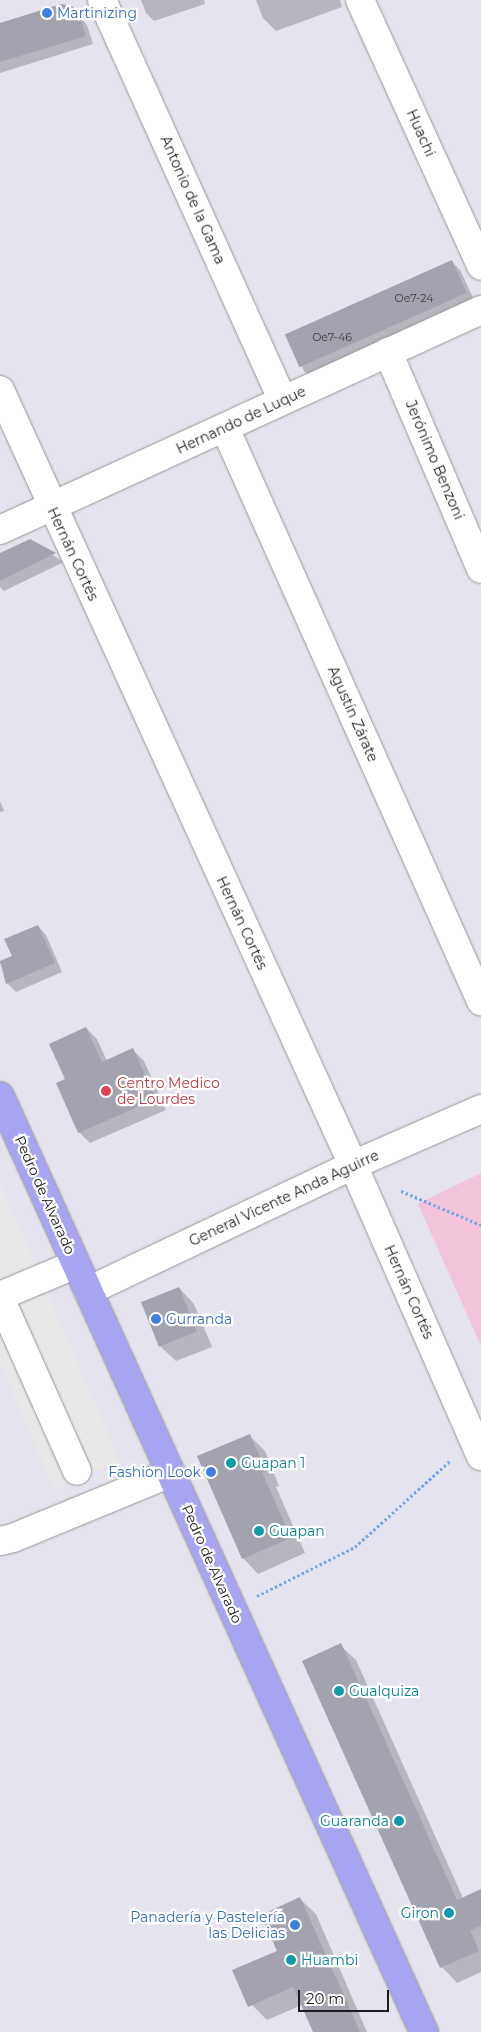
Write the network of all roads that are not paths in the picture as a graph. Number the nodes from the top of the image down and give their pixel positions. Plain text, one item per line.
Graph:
1 (102, 0) edge
2 (360, 0) edge
3 (481, 266) edge
4 (481, 310) edge
5 (388, 352) junction
6 (0, 390) edge
7 (283, 400) junction
8 (224, 428) junction
9 (52, 507) junction
10 (0, 530) edge
11 (481, 569) edge
12 (481, 1001) edge
13 (0, 1096) edge
14 (481, 1110) edge
15 (353, 1165) junction
16 (76, 1264) junction
17 (88, 1290) junction
18 (0, 1297) edge
19 (477, 1448) edge
20 (77, 1471) dead end
21 (171, 1473) junction
22 (0, 1540) edge
23 (424, 2032) edge

1 - 7 street, Antonio de la Gama
2 - 3 street, Huachi
4 - 5 street, Hernando de Luque
5 - 7 street, Hernando de Luque
5 - 11 street, Jerónimo Benzoni
6 - 9 street, Hernán Cortés
7 - 8 street, Hernando de Luque
8 - 9 street, Hernando de Luque
8 - 12 street, Agustín Zárate
9 - 10 street, Hernando de Luque
9 - 15 street, Hernán Cortés
13 - 16 main road, Pedro de Alvarado
14 - 15 street, General Vicente Anda Aguirre
15 - 17 street, General Vicente Anda Aguirre
15 - 19 street, Hernán Cortés
16 - 17 main road, Pedro de Alvarado
16 - 18 street
17 - 21 main road, Pedro de Alvarado
18 - 20 street
21 - 22 street
21 - 23 main road, Pedro de Alvarado

